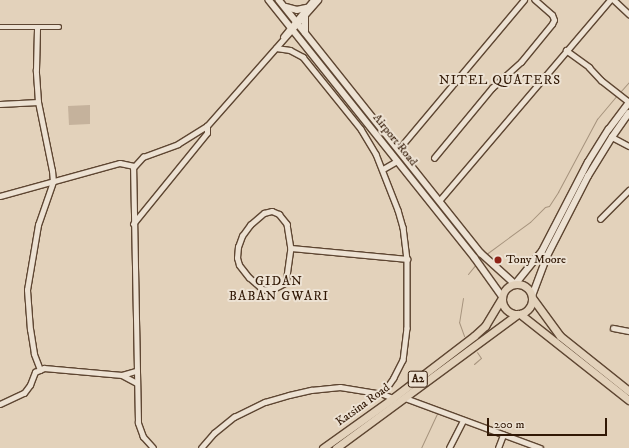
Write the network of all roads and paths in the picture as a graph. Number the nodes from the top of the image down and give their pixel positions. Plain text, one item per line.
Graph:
1 (269, 0) edge
2 (279, 0) edge
3 (313, 0) edge
4 (318, 0) edge
5 (524, 0) edge
6 (535, 0) edge
7 (610, 0) edge
8 (614, 0) edge
9 (283, 6) junction
10 (306, 8) junction
11 (629, 14) edge
12 (305, 16) junction
13 (297, 23) junction
14 (0, 27) edge
15 (59, 27) dead end
16 (37, 28) junction
17 (291, 29) junction
18 (305, 33) junction
19 (276, 47) junction
20 (566, 50) junction
21 (38, 102) junction
22 (629, 102) edge
23 (0, 104) edge
24 (629, 113) edge
25 (206, 126) junction
26 (612, 136) junction
27 (629, 146) edge
28 (398, 150) junction
29 (434, 158) dead end
30 (397, 161) junction
31 (134, 166) junction
32 (383, 169) junction
33 (52, 182) junction
34 (629, 190) edge
35 (0, 196) edge
36 (439, 201) junction
37 (600, 219) dead end
38 (133, 224) junction
39 (291, 248) junction
40 (407, 259) junction
41 (515, 283) junction
42 (502, 297) junction
43 (532, 297) junction
44 (519, 314) junction
45 (613, 328) dead end
46 (629, 331) edge
47 (40, 370) junction
48 (136, 371) junction
49 (122, 374) junction
50 (137, 383) junction
51 (629, 391) edge
52 (383, 394) junction
53 (393, 398) junction
54 (405, 398) junction
55 (629, 400) edge
56 (0, 404) edge
57 (463, 420) junction
58 (503, 435) junction
59 (537, 447) edge
60 (153, 448) edge
61 (201, 448) edge
62 (323, 448) edge
63 (336, 448) edge
64 (449, 448) edge
65 (498, 448) edge

1 - 17 street, Airport Road
2 - 9 street, Airport Road
3 - 10 street
4 - 12 street
5 - 28 street
6 - 29 street
7 - 20 street
8 - 11 street
9 - 10 street
9 - 13 street, Airport Road
10 - 13 street
12 - 13 street
12 - 18 street
13 - 17 street
13 - 18 street, Airport Road
14 - 16 street
15 - 16 street
16 - 21 street
17 - 19 street
17 - 30 street, Airport Road
18 - 28 street, Airport Road
19 - 25 street
19 - 32 street
20 - 22 street
20 - 36 street
21 - 23 street
21 - 33 street
22 - 41 main road
24 - 26 main road
25 - 31 street
25 - 38 street
26 - 27 street
26 - 43 main road
28 - 36 street, Airport Road
30 - 32 street
30 - 42 street, Airport Road
31 - 33 street
31 - 38 street
32 - 40 street
33 - 35 street
33 - 47 street
34 - 37 street
36 - 41 street, Airport Road
38 - 48 street
39 - 39 street
39 - 40 street
40 - 52 street
41 - 42 highway, A2
41 - 43 highway
42 - 44 highway
42 - 53 highway, Katsina Road / A2
43 - 44 highway, A2
43 - 51 highway
44 - 54 highway, Katsina Road / A2
44 - 55 highway
45 - 46 street
47 - 49 street
47 - 56 street
48 - 49 street
48 - 50 street
49 - 50 street
50 - 60 street
52 - 53 street
52 - 61 street
53 - 62 highway, Katsina Road / A2
54 - 57 street
54 - 63 highway, Katsina Road / A2
57 - 58 street
57 - 64 street
58 - 59 street
58 - 65 street

